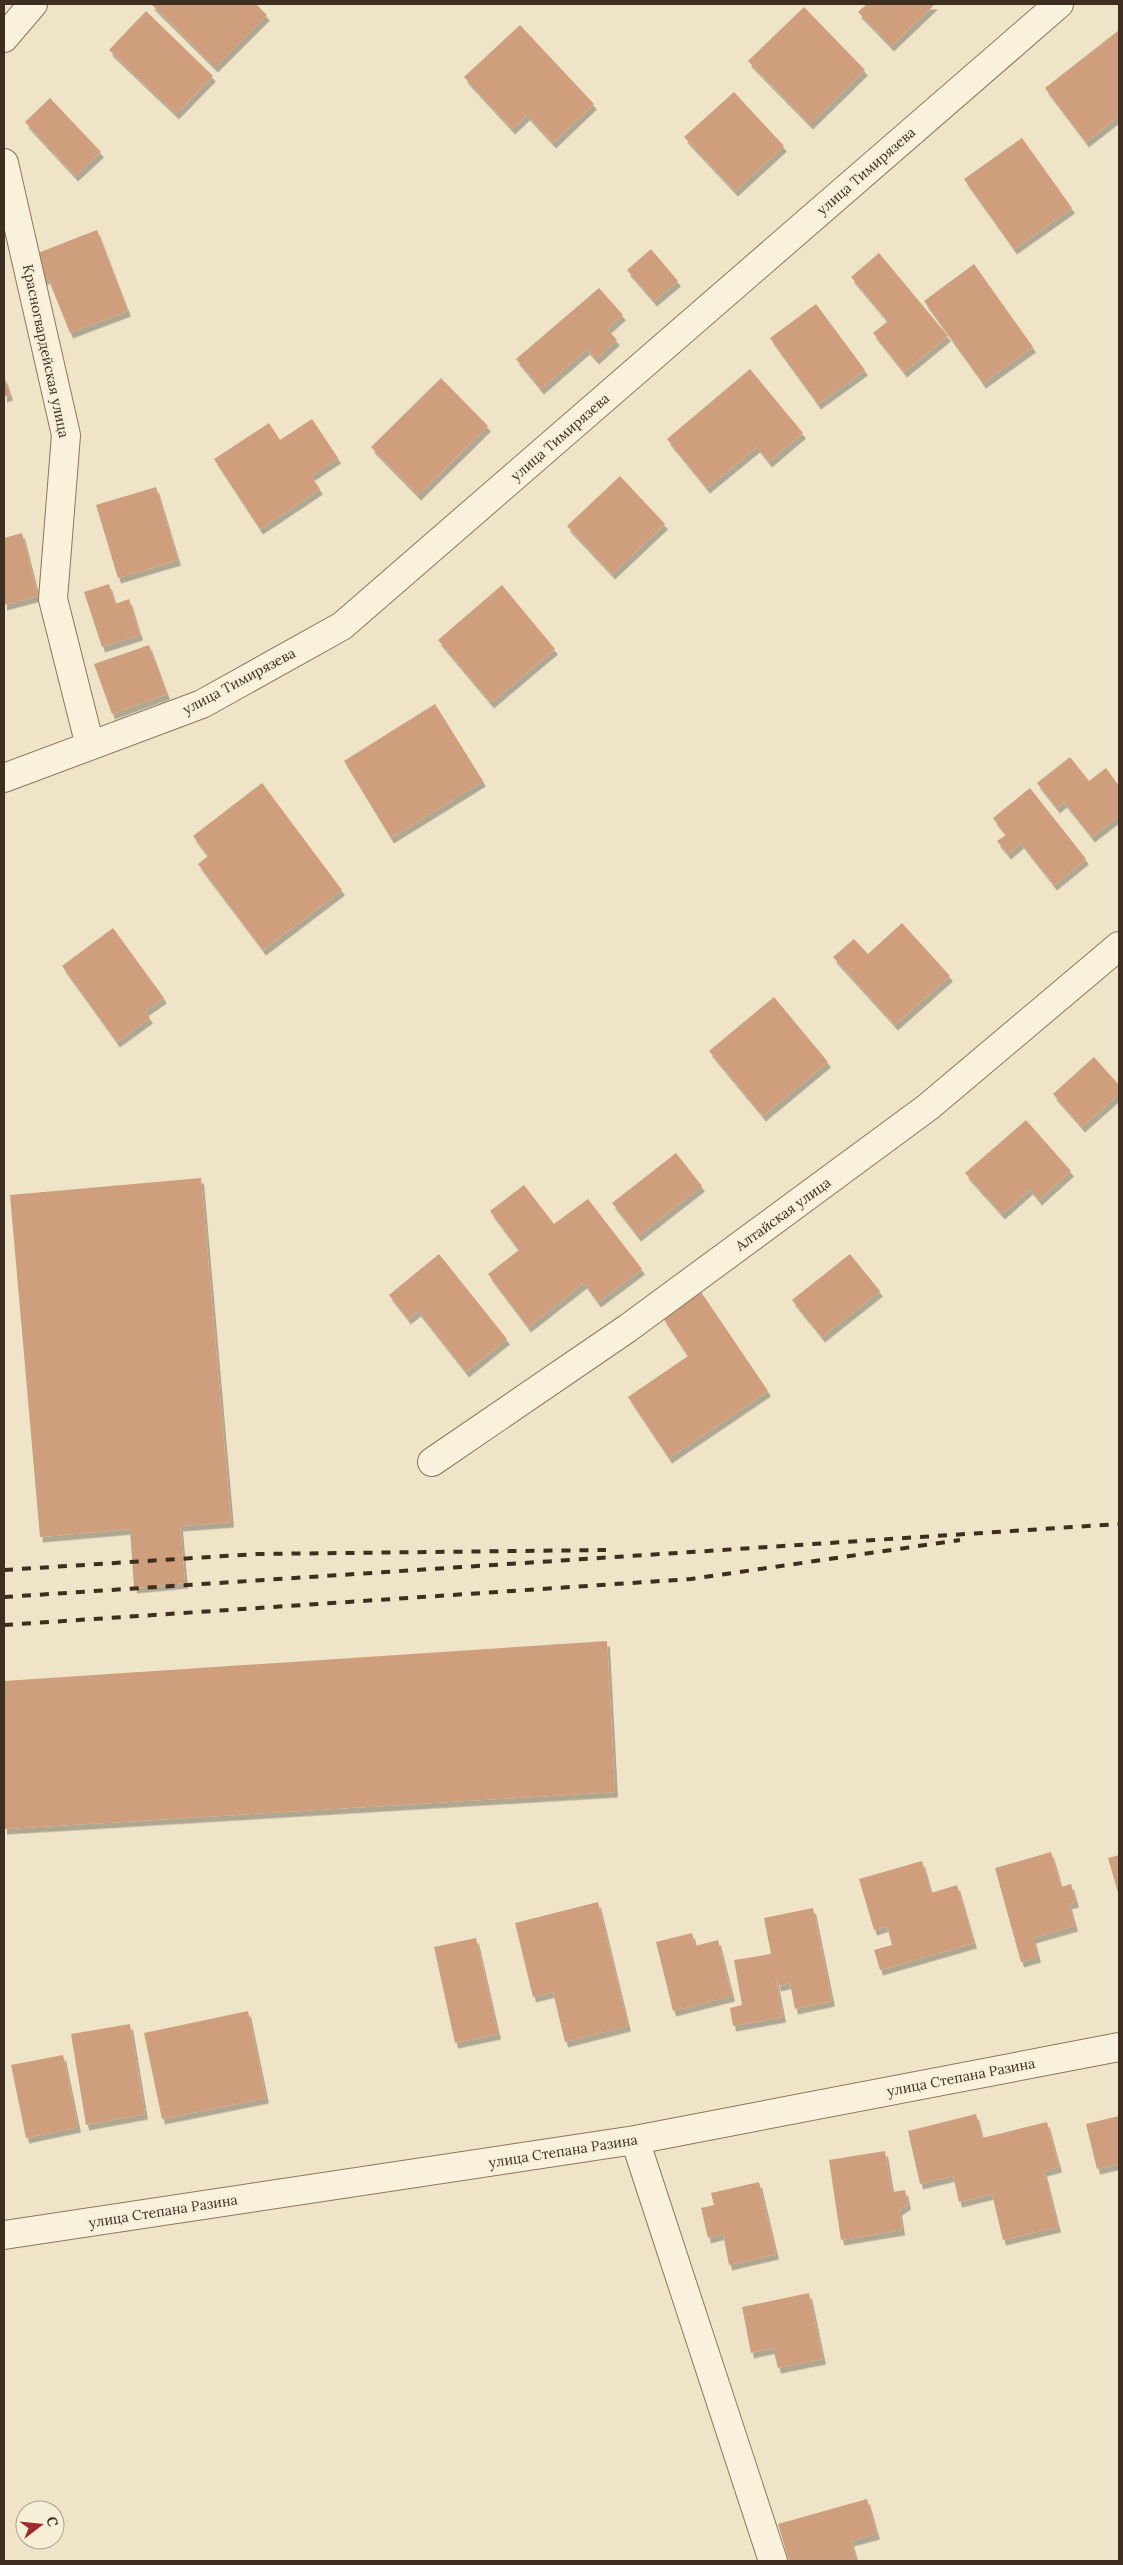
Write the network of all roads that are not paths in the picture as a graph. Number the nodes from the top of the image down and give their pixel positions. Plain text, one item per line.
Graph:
1 (33, 4) edge
2 (1059, 4) edge
3 (4, 38) edge
4 (4, 163) edge
5 (90, 746) junction
6 (8, 774) edge
7 (1119, 946) edge
8 (432, 1462) dead end
9 (1119, 2047) edge
10 (635, 2140) junction
11 (4, 2235) edge
12 (773, 2561) edge

1 - 3 street
2 - 5 street, улица Тимирязева
4 - 5 street, Красногвардейская улица
5 - 6 street, улица Тимирязева
7 - 8 street, Алтайская улица
9 - 10 street, улица Степана Разина
10 - 11 street, улица Степана Разина
10 - 12 street

